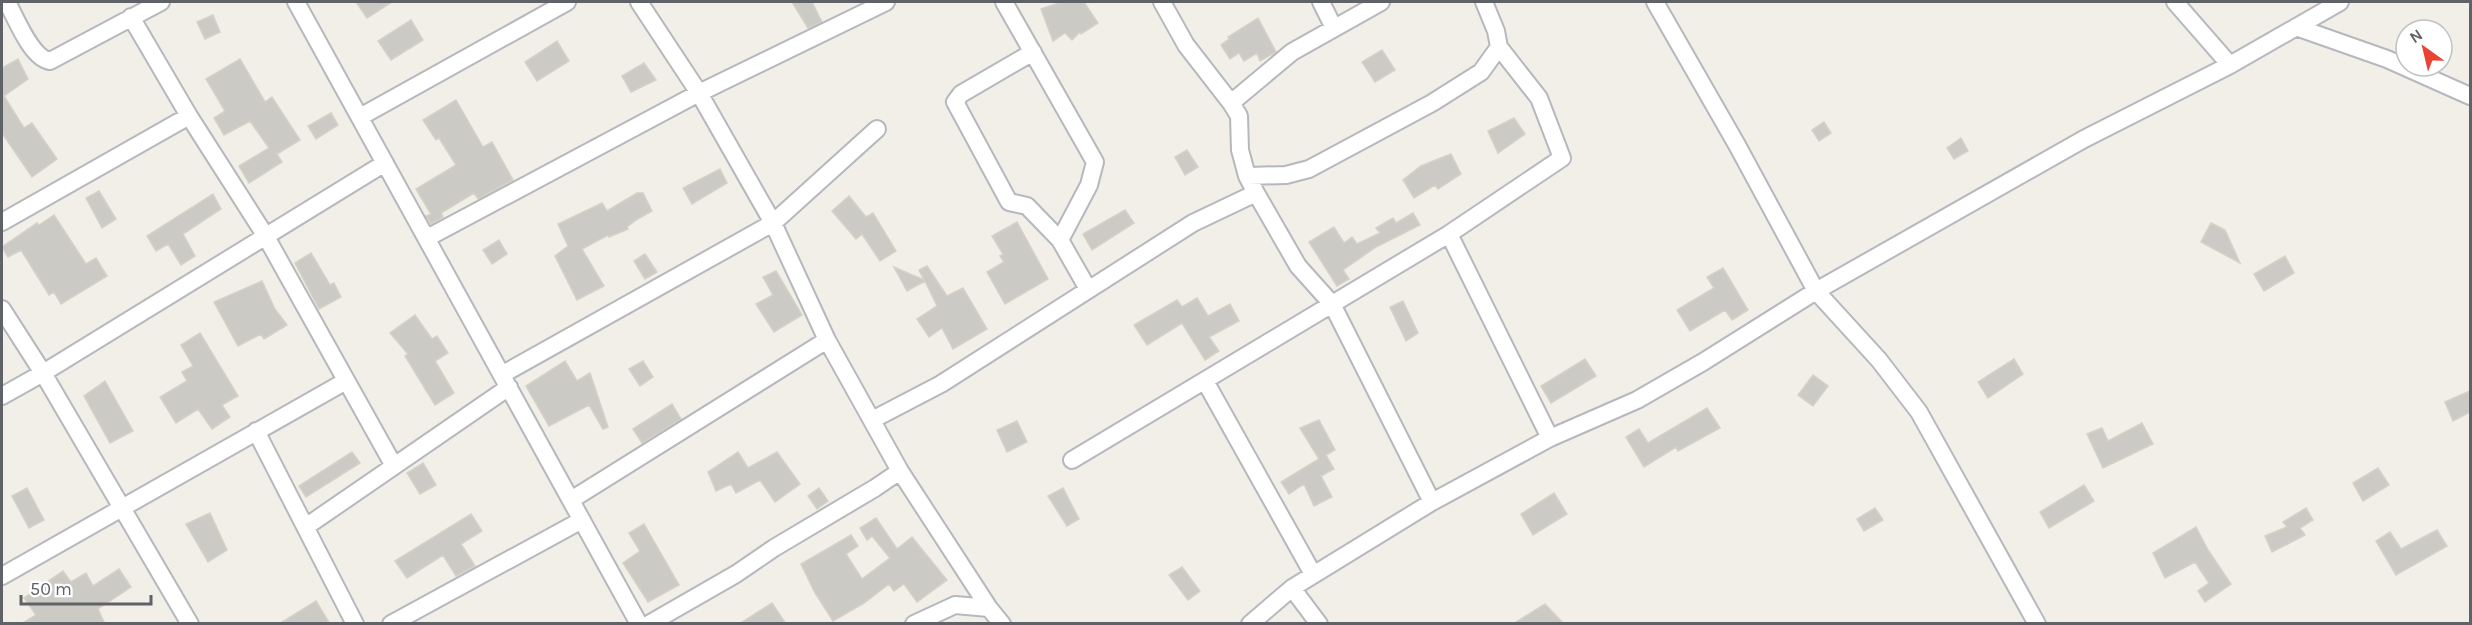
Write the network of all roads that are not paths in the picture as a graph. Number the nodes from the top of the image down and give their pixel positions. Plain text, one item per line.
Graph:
1 (7, 2) edge
2 (161, 2) edge
3 (296, 2) edge
4 (567, 2) edge
5 (639, 2) edge
6 (886, 2) edge
7 (1004, 2) edge
8 (1162, 2) edge
9 (1321, 2) edge
10 (1381, 2) edge
11 (1484, 2) edge
12 (1655, 2) edge
13 (2175, 2) edge
14 (2340, 2) edge
15 (131, 17) junction
16 (2296, 27) junction
17 (1334, 28) junction
18 (1499, 47) junction
19 (1034, 52) junction
20 (2230, 65) junction
21 (699, 93) junction
22 (2470, 96) edge
23 (1231, 103) junction
24 (189, 116) junction
25 (360, 117) junction
26 (878, 129) dead end
27 (385, 163) junction
28 (1247, 176) junction
29 (1256, 193) junction
30 (2, 222) edge
31 (773, 223) junction
32 (1449, 234) junction
33 (265, 235) junction
34 (427, 238) junction
35 (1060, 240) junction
36 (1088, 289) junction
37 (1816, 291) junction
38 (1332, 304) junction
39 (2, 309) edge
40 (827, 340) junction
41 (44, 373) junction
42 (506, 380) junction
43 (346, 381) junction
44 (1205, 381) junction
45 (2, 396) edge
46 (872, 420) junction
47 (256, 431) junction
48 (1550, 438) junction
49 (1072, 460) dead end
50 (394, 466) junction
51 (900, 471) junction
52 (570, 500) junction
53 (1432, 502) junction
54 (123, 507) junction
55 (582, 520) junction
56 (307, 526) junction
57 (1313, 574) junction
58 (2, 576) edge
59 (1292, 588) junction
60 (989, 608) junction
61 (190, 624) edge
62 (356, 624) edge
63 (391, 624) edge
64 (639, 624) edge
65 (649, 624) edge
66 (914, 624) edge
67 (1002, 624) edge
68 (1250, 624) edge
69 (1319, 624) edge
70 (2037, 624) edge

1 - 15 street
2 - 15 street
3 - 25 street
4 - 25 street
5 - 21 street
6 - 21 street
7 - 19 street
8 - 23 street
9 - 17 street
10 - 17 street
11 - 18 street
12 - 37 street
13 - 20 street
14 - 16 street
15 - 24 street
16 - 20 street
16 - 22 street
17 - 23 street
18 - 28 street
18 - 32 street
19 - 35 street
19 - 35 street
20 - 37 street
21 - 31 street
21 - 34 street
23 - 28 street
24 - 30 street
24 - 33 street
25 - 27 street
26 - 31 street
27 - 33 street
27 - 34 street
28 - 29 street
29 - 36 street
29 - 38 street
31 - 40 street
31 - 42 street
32 - 38 street
32 - 48 street
33 - 41 street
33 - 43 street
34 - 42 street
35 - 36 street
36 - 46 street
37 - 48 street
37 - 70 street
38 - 44 street
38 - 53 street
39 - 41 street
40 - 46 street
40 - 52 street
41 - 45 street
41 - 54 street
42 - 50 street
42 - 52 street
43 - 47 street
43 - 50 street
44 - 49 street
44 - 57 street
46 - 51 street
47 - 54 street
47 - 56 street
48 - 53 street
50 - 56 street
51 - 60 street
51 - 65 street
52 - 55 street
53 - 57 street
54 - 58 street
54 - 61 street
55 - 63 street
55 - 64 street
56 - 62 street
57 - 59 street
59 - 68 street
59 - 69 street
60 - 66 street
60 - 67 street

